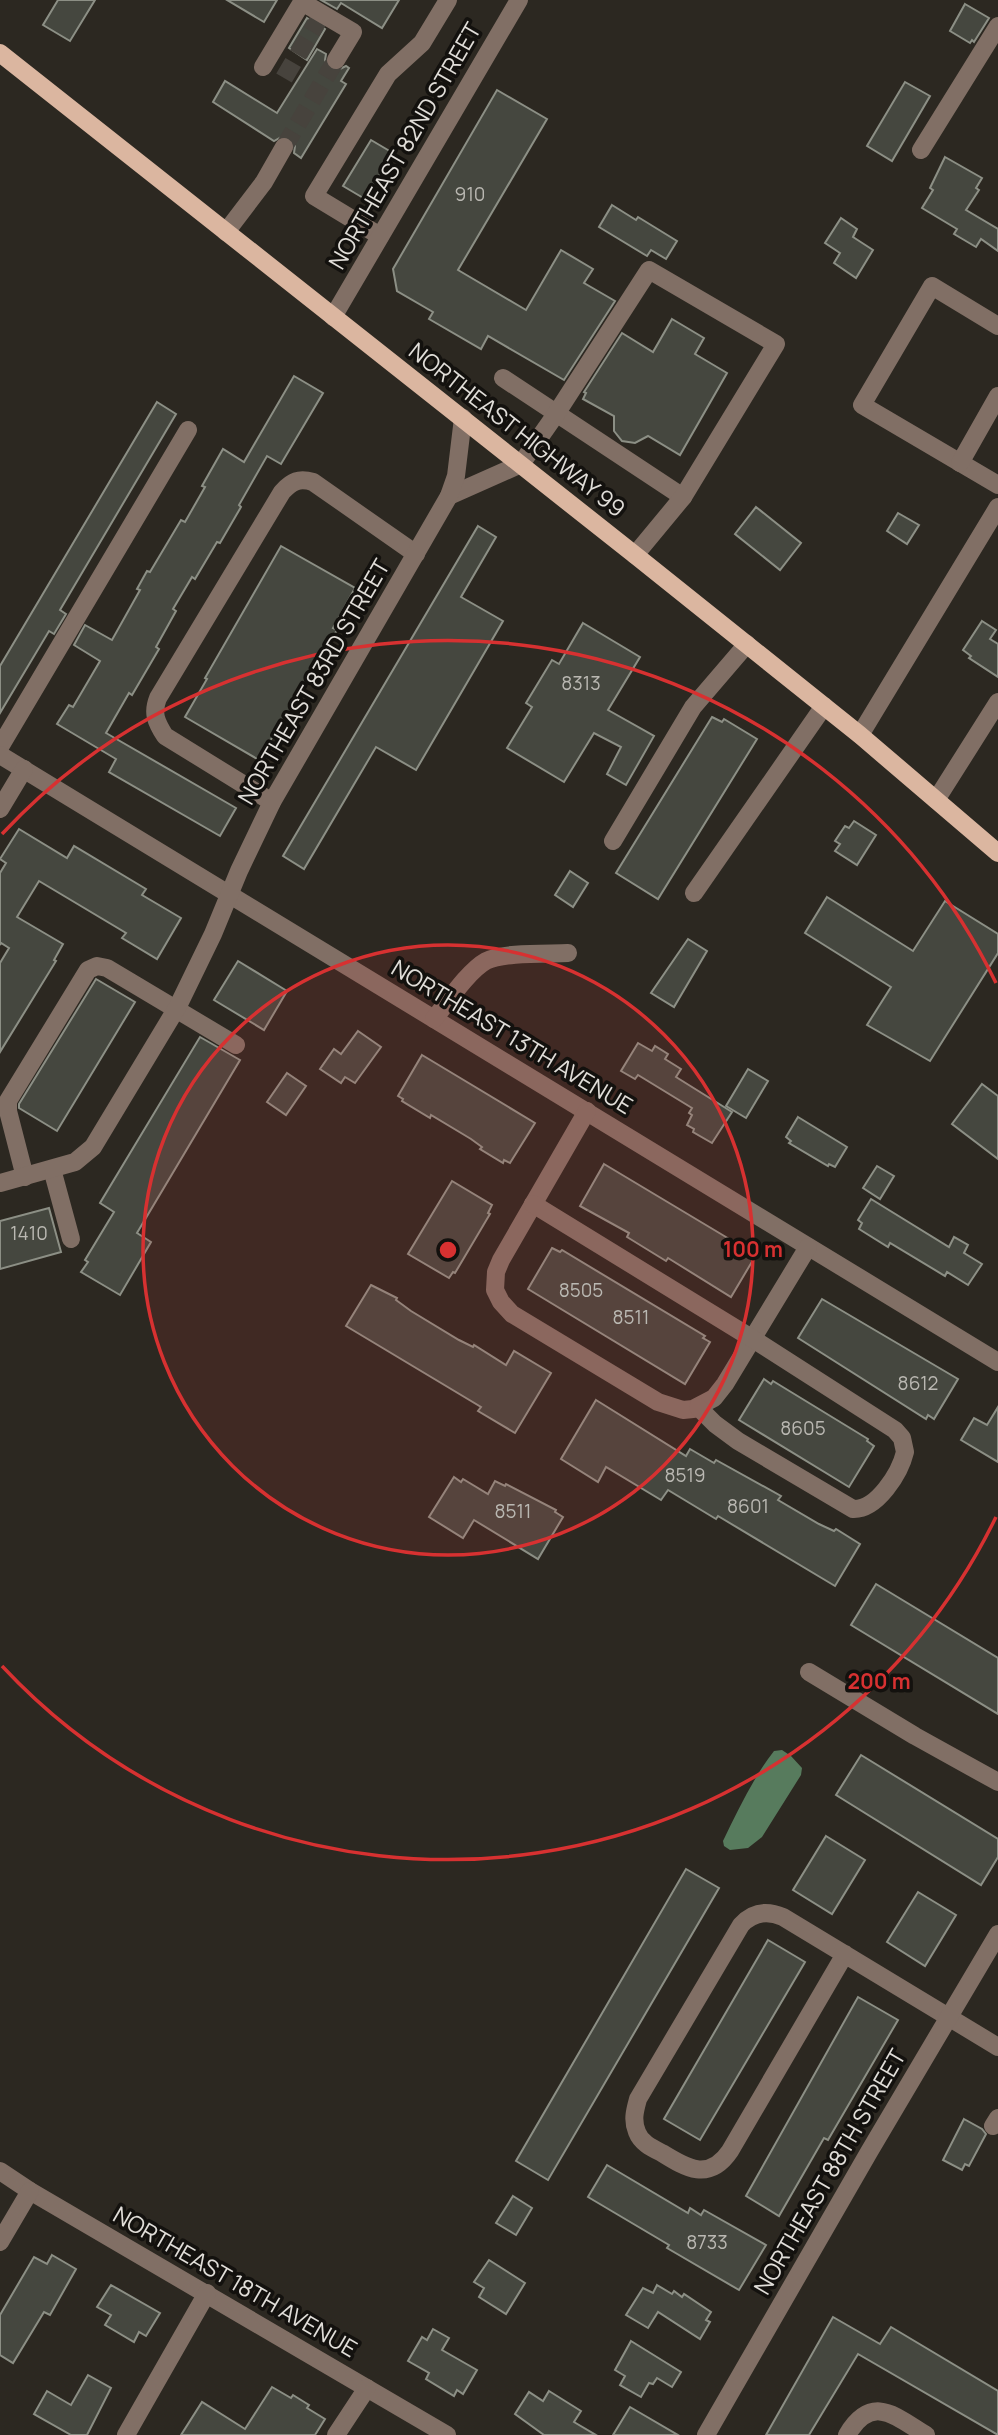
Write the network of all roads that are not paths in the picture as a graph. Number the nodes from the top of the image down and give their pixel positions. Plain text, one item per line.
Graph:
1 (448, 0) edge
2 (519, 0) edge
3 (998, 26) edge
4 (0, 53) edge
5 (337, 60) tunnel mouth
6 (263, 66) dead end
7 (284, 147) tunnel mouth
8 (921, 150) dead end
9 (226, 232) junction
10 (380, 236) junction
11 (333, 317) junction
12 (998, 326) edge
13 (503, 378) dead end
14 (998, 396) edge
15 (556, 414) junction
16 (463, 418) junction
17 (188, 429) dead end
18 (960, 463) junction
19 (521, 464) junction
20 (998, 485) edge
21 (449, 496) junction
22 (683, 498) junction
23 (998, 507) edge
24 (416, 554) junction
25 (635, 555) junction
26 (747, 644) junction
27 (998, 702) edge
28 (824, 706) junction
29 (860, 735) junction
30 (0, 747) edge
31 (0, 755) edge
32 (24, 769) junction
33 (936, 800) junction
34 (272, 802) junction
35 (0, 809) edge
36 (613, 841) dead end
37 (998, 853) edge
38 (694, 893) dead end
39 (228, 896) junction
40 (568, 953) dead end
41 (176, 1009) junction
42 (434, 1019) junction
43 (236, 1045) dead end
44 (587, 1111) junction
45 (52, 1169) junction
46 (25, 1177) junction
47 (0, 1183) edge
48 (533, 1204) junction
49 (71, 1239) dead end
50 (808, 1247) junction
51 (753, 1339) junction
52 (998, 1362) edge
53 (698, 1407) junction
54 (809, 1672) dead end
55 (998, 1782) edge
56 (998, 1934) edge
57 (845, 1954) junction
58 (949, 2017) junction
59 (998, 2047) edge
60 (0, 2171) edge
61 (30, 2191) junction
62 (0, 2242) edge
63 (207, 2293) junction
64 (367, 2388) junction
65 (126, 2435) edge
66 (336, 2435) edge
67 (447, 2435) edge
68 (706, 2435) edge
69 (847, 2435) edge
70 (926, 2435) edge

1 - 10 street
2 - 10 street, NORTHEAST 82ND STREET
3 - 8 street
4 - 9 main road, NORTHEAST HIGHWAY 99
5 - 6 street
7 - 9 street
9 - 11 main road, NORTHEAST HIGHWAY 99
10 - 11 street, NORTHEAST 82ND STREET
11 - 16 main road, NORTHEAST HIGHWAY 99
12 - 18 street
13 - 15 street
14 - 18 street
15 - 19 street
15 - 22 street
15 - 22 street
16 - 19 main road, NORTHEAST HIGHWAY 99
16 - 21 street, NORTHEAST 83RD STREET
17 - 30 street
18 - 20 street
19 - 21 street
19 - 25 main road, NORTHEAST HIGHWAY 99
21 - 24 street, NORTHEAST 83RD STREET
22 - 25 street
23 - 29 street
24 - 34 street, NORTHEAST 83RD STREET
24 - 34 street
25 - 26 main road, NORTHEAST HIGHWAY 99
26 - 28 main road, NORTHEAST HIGHWAY 99
26 - 36 street
27 - 33 street
28 - 29 main road, NORTHEAST HIGHWAY 99
28 - 38 street
29 - 33 main road, NORTHEAST HIGHWAY 99
31 - 32 street, NORTHEAST 13TH AVENUE
32 - 35 street
32 - 39 street, NORTHEAST 13TH AVENUE
33 - 37 main road, NORTHEAST HIGHWAY 99
34 - 39 street, NORTHEAST 83RD STREET
39 - 41 street, NORTHEAST 83RD STREET
39 - 42 street, NORTHEAST 13TH AVENUE
40 - 42 street
41 - 43 street
41 - 45 street, NORTHEAST 83RD STREET
41 - 46 street
42 - 44 street, NORTHEAST 13TH AVENUE
44 - 48 street
44 - 50 street, NORTHEAST 13TH AVENUE
45 - 46 street, NORTHEAST 83RD STREET
45 - 49 street
46 - 47 street, NORTHEAST 83RD STREET
48 - 51 street
48 - 53 street
50 - 51 street
50 - 52 street, NORTHEAST 13TH AVENUE
51 - 53 street
51 - 53 street
54 - 55 street
56 - 58 street, NORTHEAST 88TH STREET
57 - 57 street
57 - 58 street
58 - 59 street
58 - 68 street, NORTHEAST 88TH STREET
60 - 61 street, NORTHEAST 18TH AVENUE
61 - 62 street
61 - 63 street, NORTHEAST 18TH AVENUE
63 - 64 street, NORTHEAST 18TH AVENUE
63 - 65 street
64 - 66 street
64 - 67 street, NORTHEAST 18TH AVENUE
69 - 70 street

